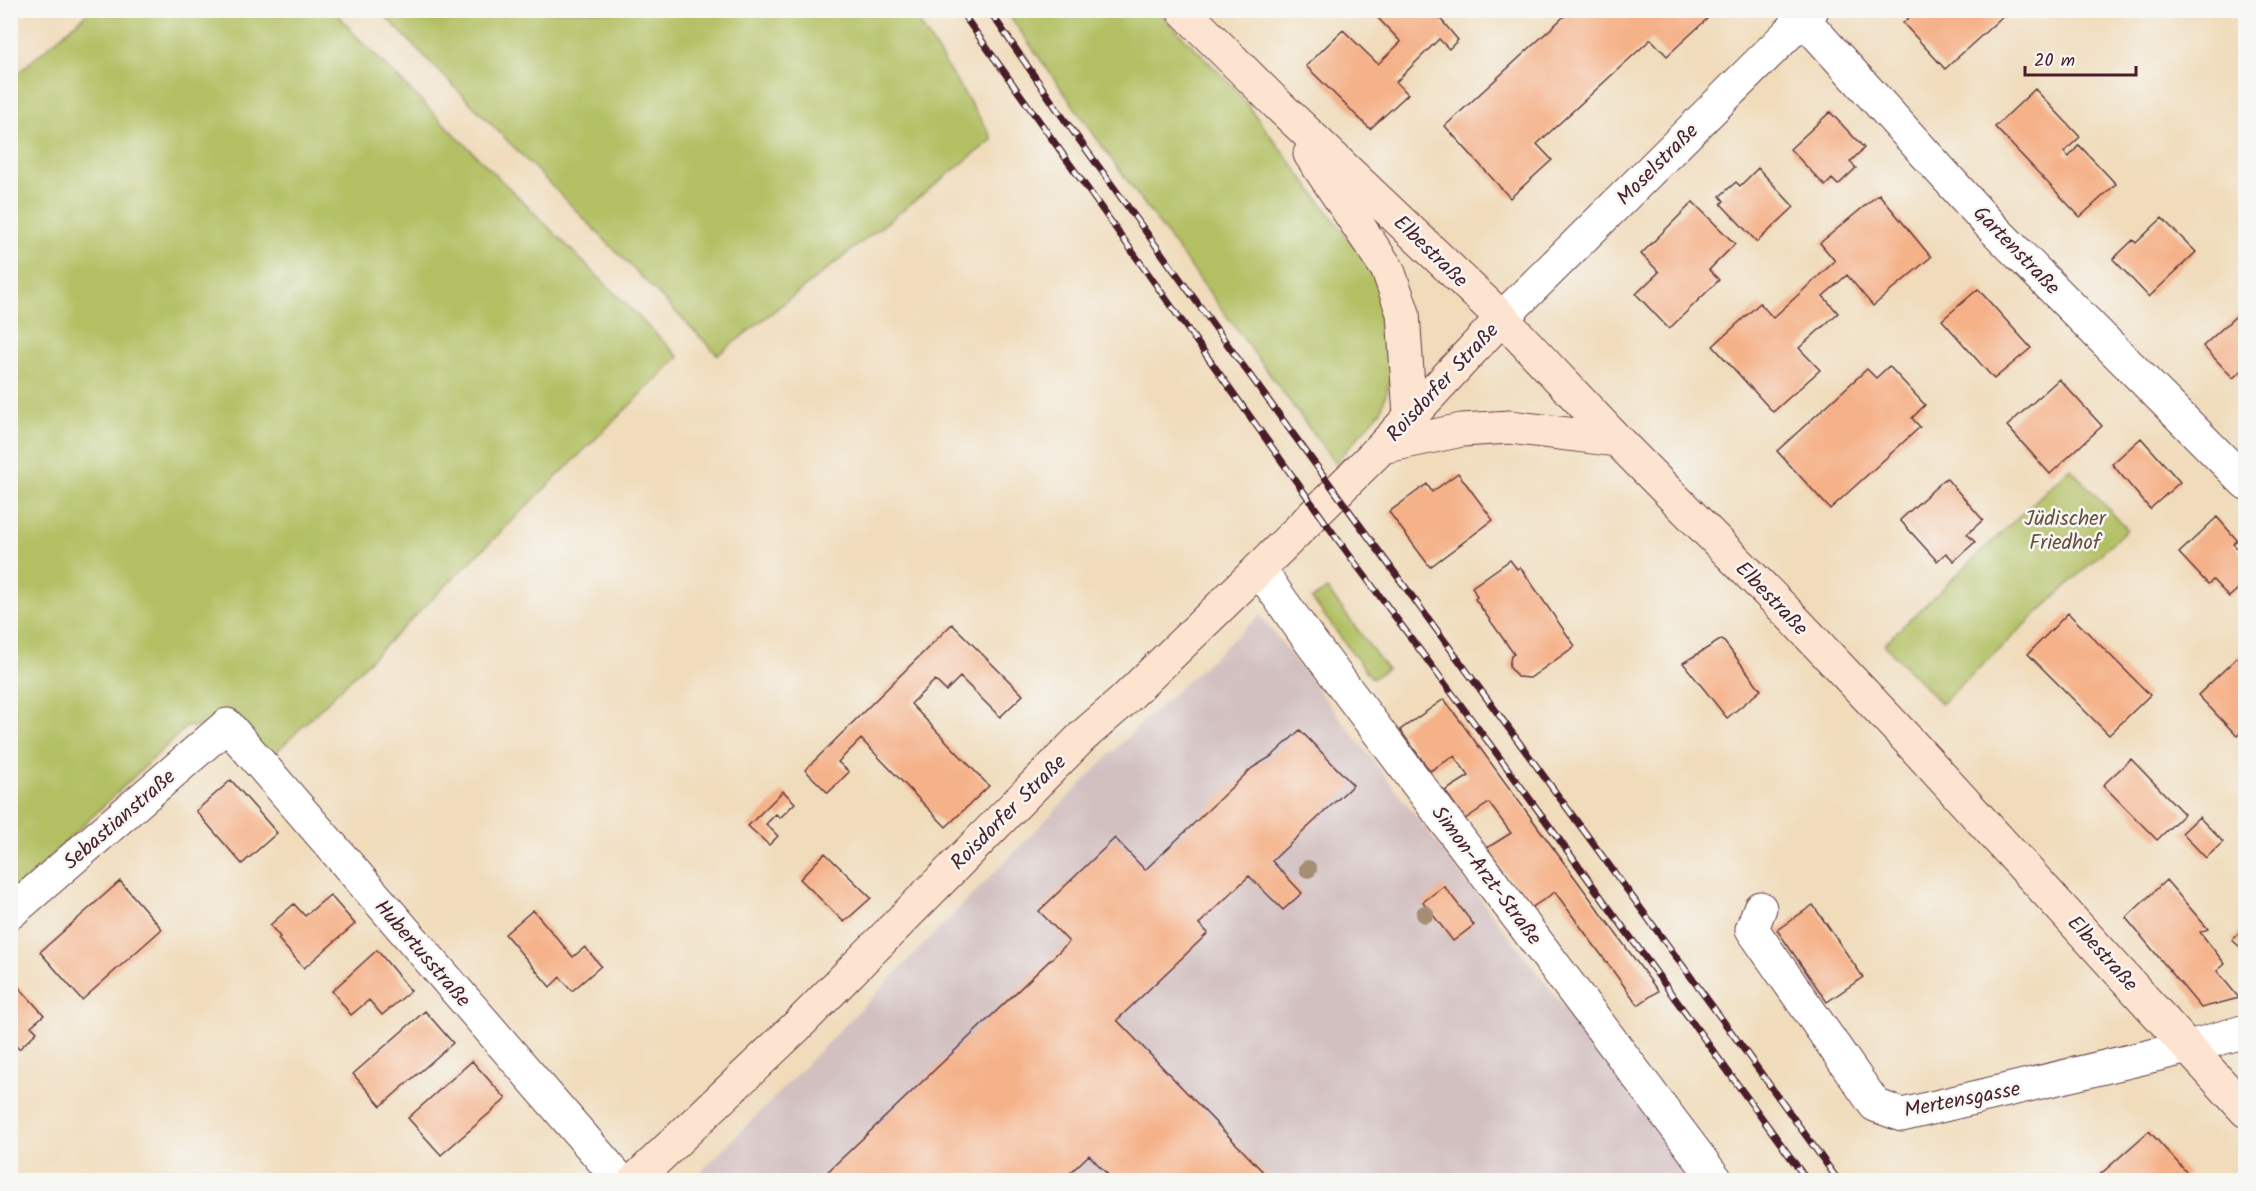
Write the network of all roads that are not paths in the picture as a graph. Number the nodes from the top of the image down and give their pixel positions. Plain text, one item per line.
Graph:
1 (1183, 10) edge
2 (1803, 14) edge
3 (1277, 104) junction
4 (1502, 318) junction
5 (1410, 416) junction
6 (1617, 440) junction
7 (1382, 447) junction
8 (2246, 483) edge
9 (1259, 569) junction
10 (227, 725) joint
11 (1760, 908) dead end
12 (10, 913) edge
13 (2246, 1031) edge
14 (2189, 1047) junction
15 (2246, 1111) edge
16 (620, 1180) edge
17 (635, 1180) edge
18 (1716, 1180) edge

1 - 3 main road, Elbestraße
2 - 4 street, Moselstraße
2 - 8 street, Gartenstraße
3 - 4 main road, Elbestraße
3 - 5 main road, Elbestraße
4 - 5 main road, Roisdorfer Straße
4 - 6 main road, Elbestraße
5 - 7 main road, Roisdorfer Straße
6 - 7 main road, Roisdorfer Straße
6 - 14 main road, Elbestraße
7 - 9 main road, Roisdorfer Straße
9 - 17 main road, Roisdorfer Straße
9 - 18 street, Simon-Arzt-Straße
10 - 12 street, Sebastianstraße
10 - 16 street, Hubertusstraße
11 - 14 street, Mertensgasse
13 - 14 street, Mertensgasse
14 - 15 main road, Elbestraße

